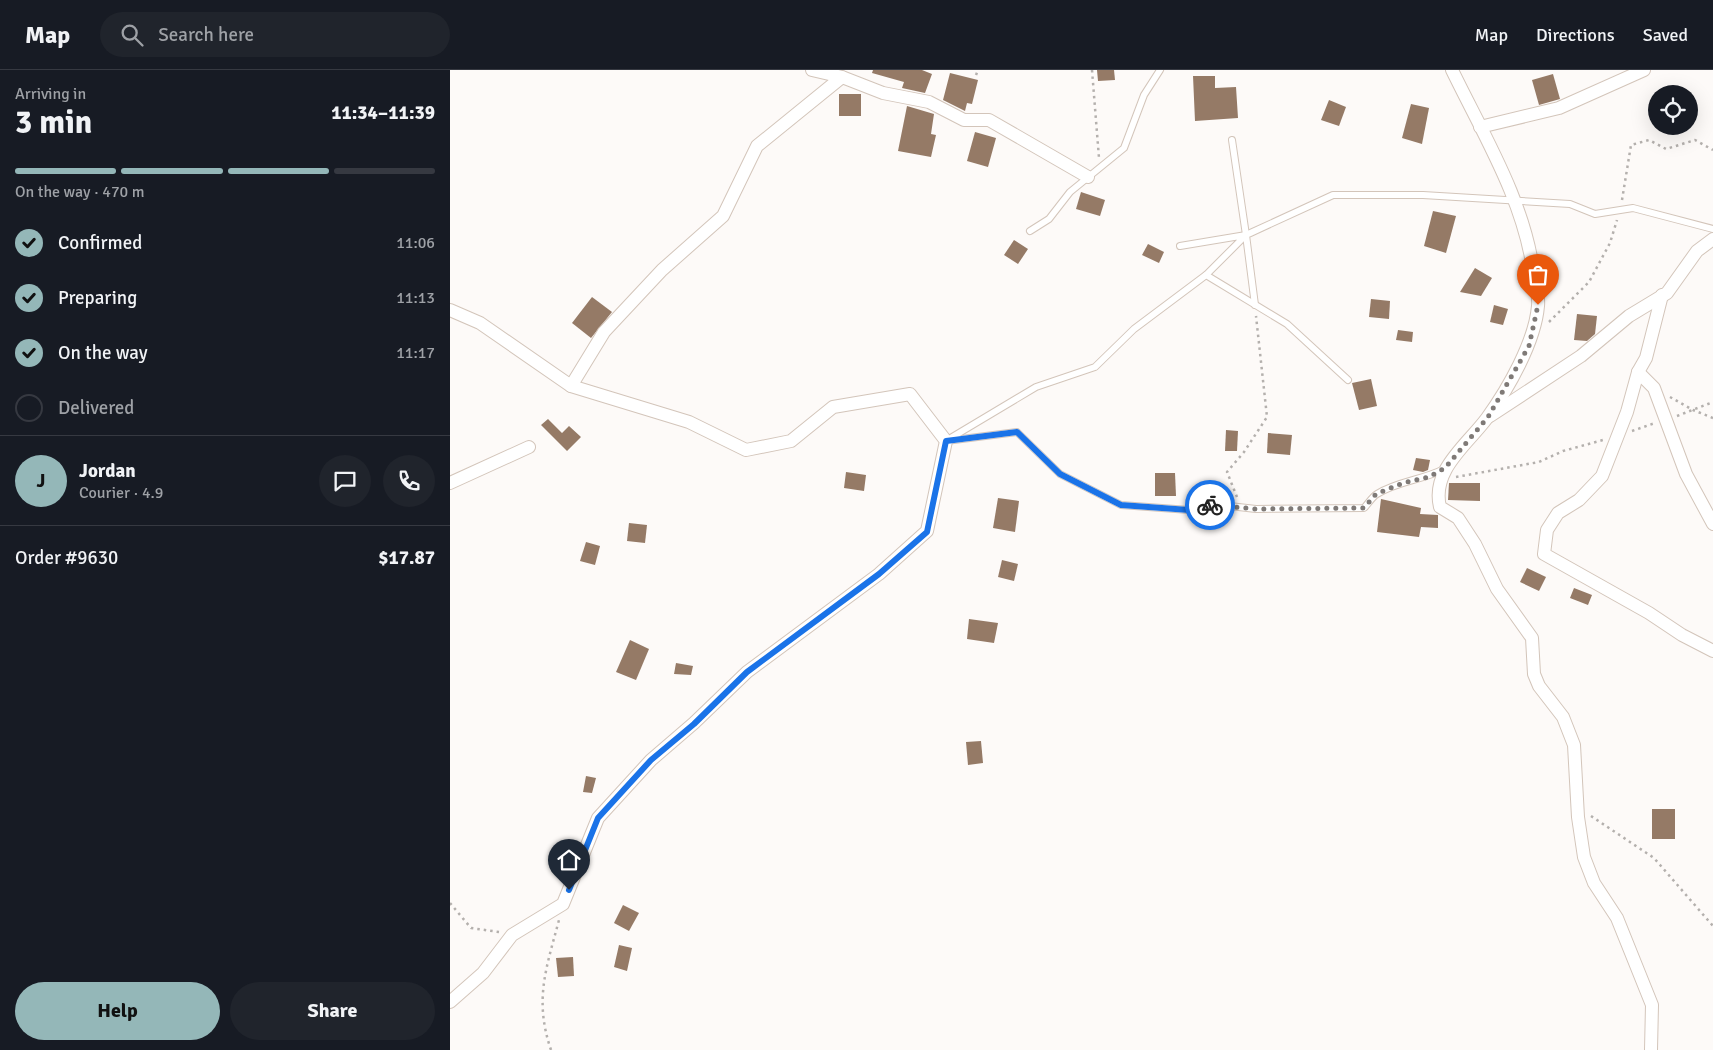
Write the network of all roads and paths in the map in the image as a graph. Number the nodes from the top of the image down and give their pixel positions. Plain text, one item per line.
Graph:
1 (812, 70) edge
2 (978, 70) edge
3 (1092, 70) edge
4 (1160, 70) edge
5 (1452, 70) edge
6 (1644, 70) edge
7 (976, 75) dead end
8 (842, 77) junction
9 (1480, 127) junction
10 (1232, 140) dead end
11 (1713, 150) edge
12 (1100, 168) junction
13 (1088, 177) junction
14 (1515, 201) junction
15 (1620, 210) junction
16 (1713, 229) edge
17 (1030, 231) dead end
18 (1246, 235) junction
19 (1713, 239) edge
20 (1180, 246) dead end
21 (1206, 275) junction
22 (1662, 296) junction
23 (1255, 305) junction
24 (450, 310) edge
25 (1547, 324) dead end
26 (1638, 372) junction
27 (1348, 380) dead end
28 (571, 386) junction
29 (1654, 388) junction
30 (1713, 402) edge
31 (1693, 410) junction
32 (1488, 417) junction
33 (1713, 418) edge
34 (1666, 420) junction
35 (1617, 436) junction
36 (946, 441) junction
37 (528, 448) dead end
38 (1443, 474) junction
39 (450, 483) edge
40 (1241, 507) junction
41 (1713, 524) edge
42 (1713, 651) edge
43 (1578, 806) junction
44 (450, 903) edge
45 (563, 904) junction
46 (1713, 926) edge
47 (512, 935) junction
48 (450, 1002) edge
49 (551, 1050) edge
50 (1651, 1050) edge

1 - 8 street
2 - 7 path
3 - 12 path
4 - 12 lane
5 - 9 street
6 - 9 street
8 - 13 street
8 - 28 street
9 - 14 street
10 - 18 lane
11 - 15 path
12 - 13 lane
13 - 17 lane
14 - 15 lane
14 - 18 lane
14 - 32 street
15 - 16 lane
15 - 25 path
18 - 20 lane
18 - 21 lane
18 - 23 lane
19 - 22 street
21 - 23 lane
21 - 36 lane
22 - 26 street
22 - 32 street
23 - 27 lane
23 - 40 path
24 - 28 street
26 - 29 street
26 - 35 street
28 - 36 street
29 - 31 path
29 - 34 street
30 - 31 path
31 - 33 path
31 - 34 path
32 - 38 street
34 - 35 path
34 - 41 street
35 - 38 path
35 - 42 street
36 - 40 lane
36 - 45 street
37 - 39 street
38 - 40 lane
38 - 43 street
43 - 46 path
43 - 50 street
44 - 47 path
45 - 47 street
45 - 49 path
47 - 48 street

